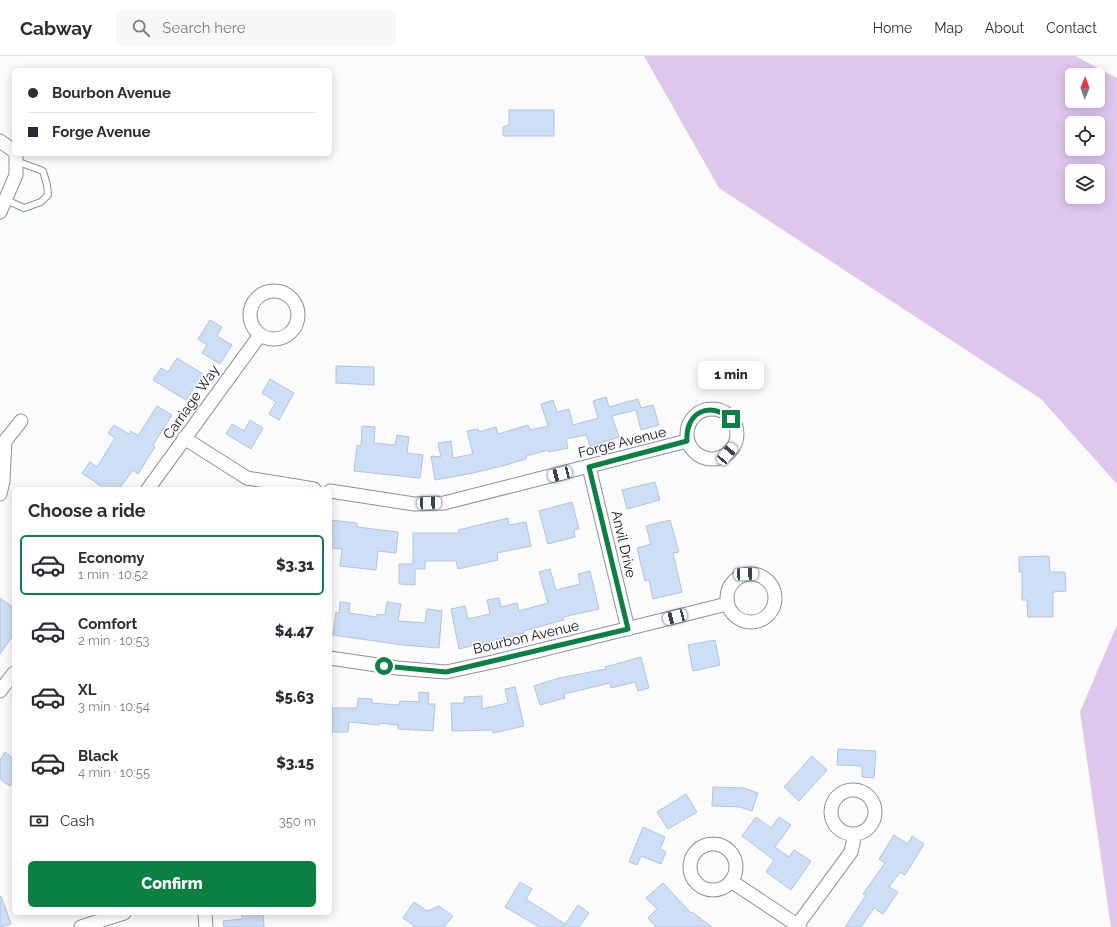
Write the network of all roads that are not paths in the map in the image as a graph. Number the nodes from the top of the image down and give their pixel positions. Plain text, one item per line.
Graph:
1 (0, 141) edge
2 (12, 152) edge
3 (15, 156) edge
4 (17, 156) edge
5 (6, 200) junction
6 (0, 212) edge
7 (260, 335) dead end
8 (21, 421) dead end
9 (184, 438) junction
10 (687, 441) dead end
11 (589, 467) junction
12 (149, 487) edge
13 (302, 487) edge
14 (332, 491) edge
15 (0, 494) edge
16 (728, 604) dead end
17 (628, 629) junction
18 (332, 658) edge
19 (12, 675) edge
20 (0, 690) edge
21 (854, 834) dead end
22 (731, 881) dead end
23 (118, 915) edge
24 (205, 915) edge
25 (798, 926) edge
26 (80, 927) edge
27 (206, 927) edge

1 - 2 street
3 - 5 street
4 - 5 lane
5 - 6 street
7 - 9 street, Carriage Way
8 - 15 street
9 - 12 street, Carriage Way
9 - 13 street
10 - 11 street, Forge Avenue
11 - 14 street, Forge Avenue
11 - 17 street, Anvil Drive
16 - 17 street, Bourbon Avenue
17 - 18 street, Bourbon Avenue
19 - 20 street
21 - 25 street
22 - 25 street
23 - 26 street
24 - 27 street

